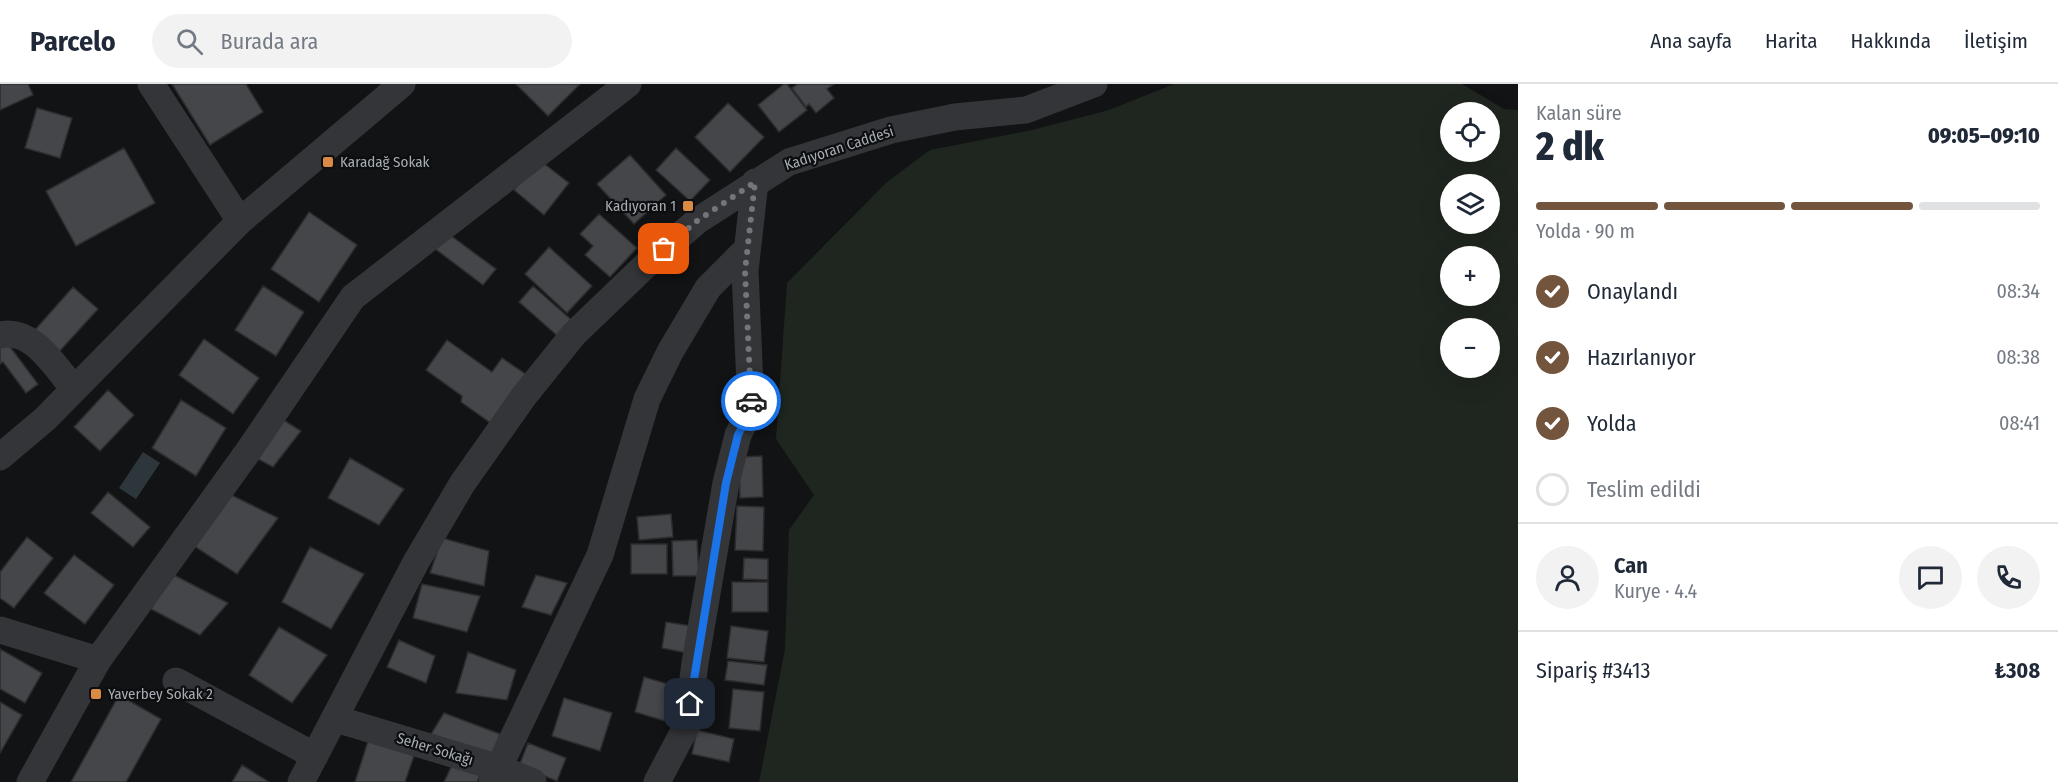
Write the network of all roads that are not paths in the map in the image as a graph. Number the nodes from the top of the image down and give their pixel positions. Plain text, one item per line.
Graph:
1 (152, 84) edge
2 (402, 84) edge
3 (628, 84) edge
4 (1094, 84) edge
5 (755, 182) junction
6 (240, 221) junction
7 (747, 249) junction
8 (0, 335) edge
9 (74, 388) junction
10 (0, 457) edge
11 (0, 630) edge
12 (99, 660) junction
13 (176, 681) dead end
14 (336, 719) junction
15 (315, 756) junction
16 (495, 775) edge
17 (30, 782) edge
18 (302, 782) edge
19 (533, 782) edge
20 (657, 782) edge

1 - 6 street
2 - 6 street
3 - 12 street
4 - 5 street, Kadıyoran Caddesi
5 - 7 street
5 - 14 street, Kadıyoran Caddesi
6 - 9 street
7 - 16 street
7 - 20 street
8 - 9 street
9 - 10 street
11 - 12 street
12 - 17 street
13 - 15 street
14 - 15 street, Kadıyoran Caddesi
14 - 16 street, Seher Sokağı
15 - 18 street, Kadıyoran Caddesi
16 - 19 street, Seher Sokağı

